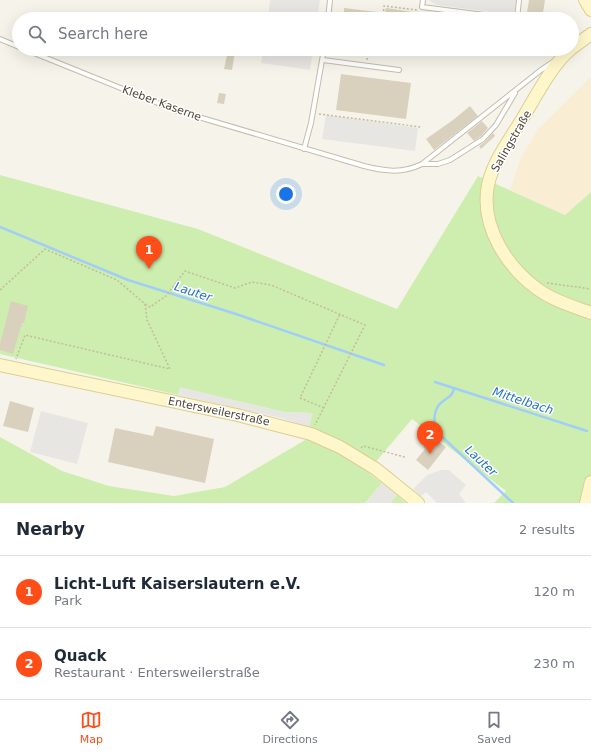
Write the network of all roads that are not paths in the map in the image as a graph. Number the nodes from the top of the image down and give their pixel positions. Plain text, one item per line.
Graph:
1 (330, 0) edge
2 (423, 0) edge
3 (519, 0) edge
4 (586, 0) edge
5 (591, 10) edge
6 (329, 12) edge
7 (461, 12) edge
8 (517, 12) edge
9 (591, 34) edge
10 (0, 39) edge
11 (579, 43) edge
12 (12, 44) edge
13 (41, 56) edge
14 (323, 56) edge
15 (561, 56) edge
16 (566, 56) edge
17 (323, 60) junction
18 (399, 70) dead end
19 (518, 88) junction
20 (304, 149) junction
21 (422, 164) junction
22 (591, 313) edge
23 (0, 365) edge
24 (591, 482) edge
25 (418, 503) edge
26 (586, 503) edge

1 - 6 lane
2 - 7 lane
3 - 8 lane
4 - 5 main road
9 - 11 main road, Salingstraße
10 - 12 lane
13 - 20 lane, Kleber Kaserne
14 - 17 lane
15 - 19 lane
16 - 22 main road, Salingstraße
17 - 18 lane
17 - 20 lane
19 - 21 lane
19 - 21 lane
20 - 21 lane, Kleber Kaserne
23 - 25 main road, Entersweilerstraße
24 - 26 main road

